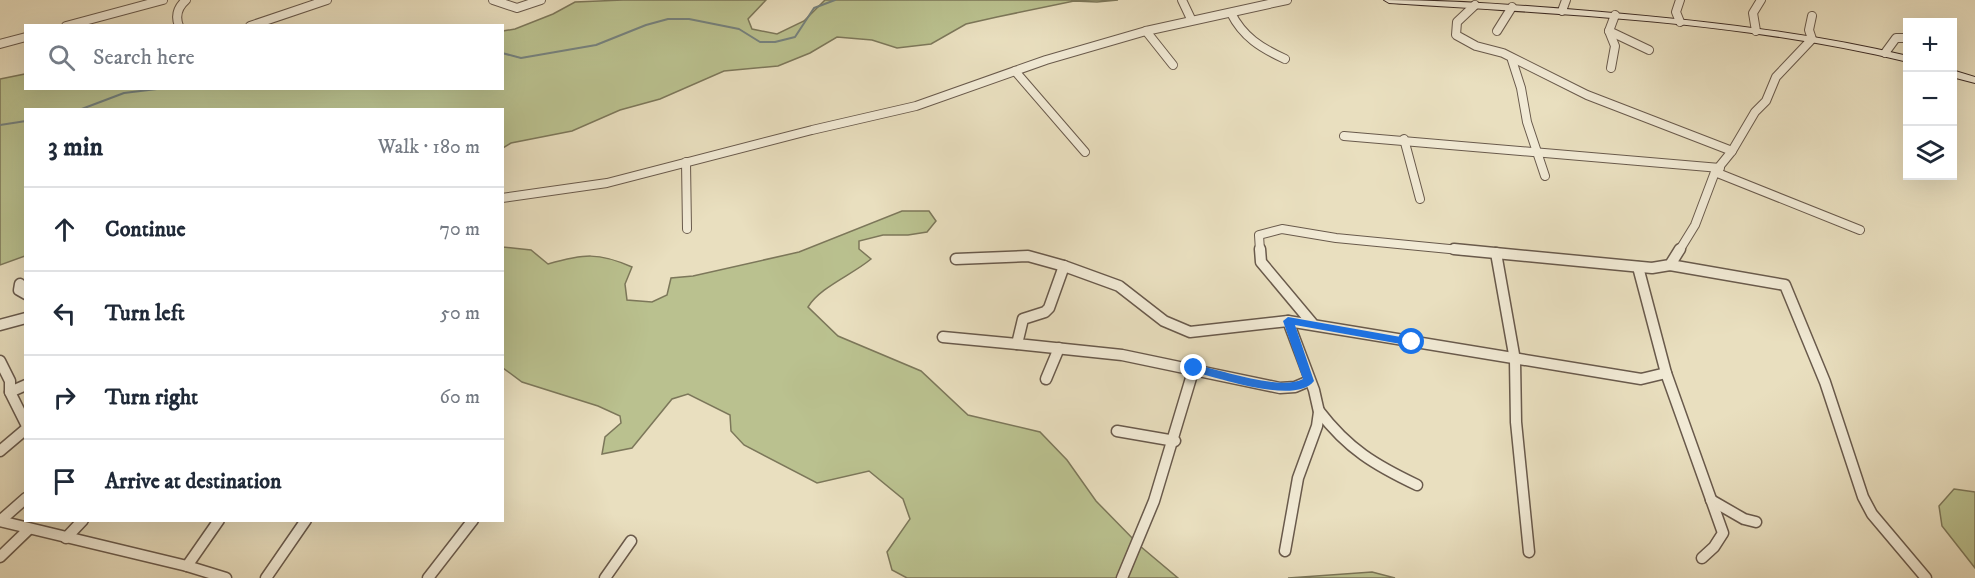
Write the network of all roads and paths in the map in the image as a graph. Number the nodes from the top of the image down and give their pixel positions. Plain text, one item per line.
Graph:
1 (163, 0) edge
2 (186, 0) edge
3 (327, 0) edge
4 (494, 0) edge
5 (541, 0) edge
6 (1182, 0) edge
7 (1287, 0) edge
8 (1389, 0) edge
9 (1566, 0) edge
10 (1680, 0) edge
11 (1761, 0) edge
12 (1479, 4) edge
13 (1512, 7) junction
14 (1562, 11) junction
15 (1231, 13) junction
16 (1615, 15) junction
17 (1812, 16) dead end
18 (1191, 19) junction
19 (1680, 22) junction
20 (73, 24) edge
21 (178, 24) edge
22 (256, 24) edge
23 (1146, 31) junction
24 (1497, 31) dead end
25 (1609, 31) junction
26 (1756, 31) junction
27 (24, 38) edge
28 (1903, 38) edge
29 (1812, 39) junction
30 (0, 44) edge
31 (1649, 50) dead end
32 (1885, 53) junction
33 (1903, 58) edge
34 (1285, 59) dead end
35 (1512, 60) junction
36 (1173, 65) dead end
37 (1611, 68) dead end
38 (1015, 71) junction
39 (1957, 74) edge
40 (1975, 80) edge
41 (1344, 135) dead end
42 (1404, 139) junction
43 (1085, 152) dead end
44 (1538, 152) junction
45 (1732, 152) junction
46 (686, 162) junction
47 (1718, 170) junction
48 (1545, 176) dead end
49 (504, 198) edge
50 (1420, 199) dead end
51 (687, 229) dead end
52 (1860, 230) dead end
53 (1496, 253) junction
54 (956, 260) dead end
55 (1670, 265) junction
56 (1064, 266) junction
57 (1638, 267) junction
58 (20, 284) dead end
59 (24, 293) edge
60 (24, 318) edge
61 (1288, 321) junction
62 (1312, 323) junction
63 (0, 325) edge
64 (943, 337) dead end
65 (1017, 344) junction
66 (1059, 348) junction
67 (1515, 360) junction
68 (0, 361) edge
69 (1194, 368) junction
70 (1666, 373) junction
71 (1046, 379) dead end
72 (1309, 381) junction
73 (24, 386) edge
74 (10, 392) junction
75 (1318, 411) junction
76 (24, 422) edge
77 (24, 428) edge
78 (1117, 431) dead end
79 (1175, 441) junction
80 (0, 451) edge
81 (1417, 484) dead end
82 (24, 500) edge
83 (1711, 500) junction
84 (0, 521) edge
85 (81, 522) edge
86 (218, 522) edge
87 (305, 522) edge
88 (471, 522) edge
89 (1756, 522) dead end
90 (29, 528) junction
91 (66, 538) junction
92 (631, 541) dead end
93 (1285, 551) dead end
94 (1529, 552) dead end
95 (0, 557) edge
96 (1702, 558) dead end
97 (187, 566) junction
98 (226, 578) edge
99 (266, 578) edge
100 (428, 578) edge
101 (605, 578) edge
102 (1122, 578) edge
103 (1926, 578) edge

1 - 20 street
2 - 21 street
3 - 22 street
4 - 5 street
6 - 18 street
7 - 15 street
8 - 12 street
9 - 14 street
10 - 19 street
11 - 26 street
12 - 13 street
12 - 35 street
13 - 14 street
13 - 24 street
14 - 16 street
15 - 18 street
15 - 34 street
16 - 19 street
16 - 25 street
17 - 29 street
18 - 23 street
19 - 26 street
23 - 36 street
23 - 38 street
25 - 31 street
25 - 37 street
26 - 29 street
27 - 30 street
28 - 32 street
29 - 32 street
29 - 45 street
32 - 33 street
35 - 44 street
35 - 45 street
38 - 43 street
38 - 46 street
39 - 40 street
41 - 42 street
42 - 44 street
42 - 50 street
44 - 47 street
44 - 48 street
45 - 47 street
46 - 49 street
46 - 51 street
47 - 52 street
47 - 55 street
53 - 57 street
53 - 62 street
53 - 67 street
54 - 56 street
55 - 57 street
55 - 103 street
56 - 61 street
56 - 65 street
57 - 70 street
58 - 59 street
60 - 63 street
61 - 62 street
61 - 72 street
62 - 67 street
64 - 65 street
65 - 66 street
66 - 69 street
66 - 71 street
67 - 70 street
67 - 94 street
68 - 74 street
69 - 72 street
69 - 79 street
70 - 83 street
72 - 75 street
73 - 74 street
74 - 76 street
75 - 81 street
75 - 93 street
77 - 80 street
78 - 79 street
79 - 102 street
82 - 84 street
83 - 89 street
83 - 96 street
84 - 90 street
85 - 91 street
86 - 97 street
87 - 99 street
88 - 100 street
90 - 91 street
90 - 95 street
91 - 97 street
92 - 101 street
97 - 98 street

